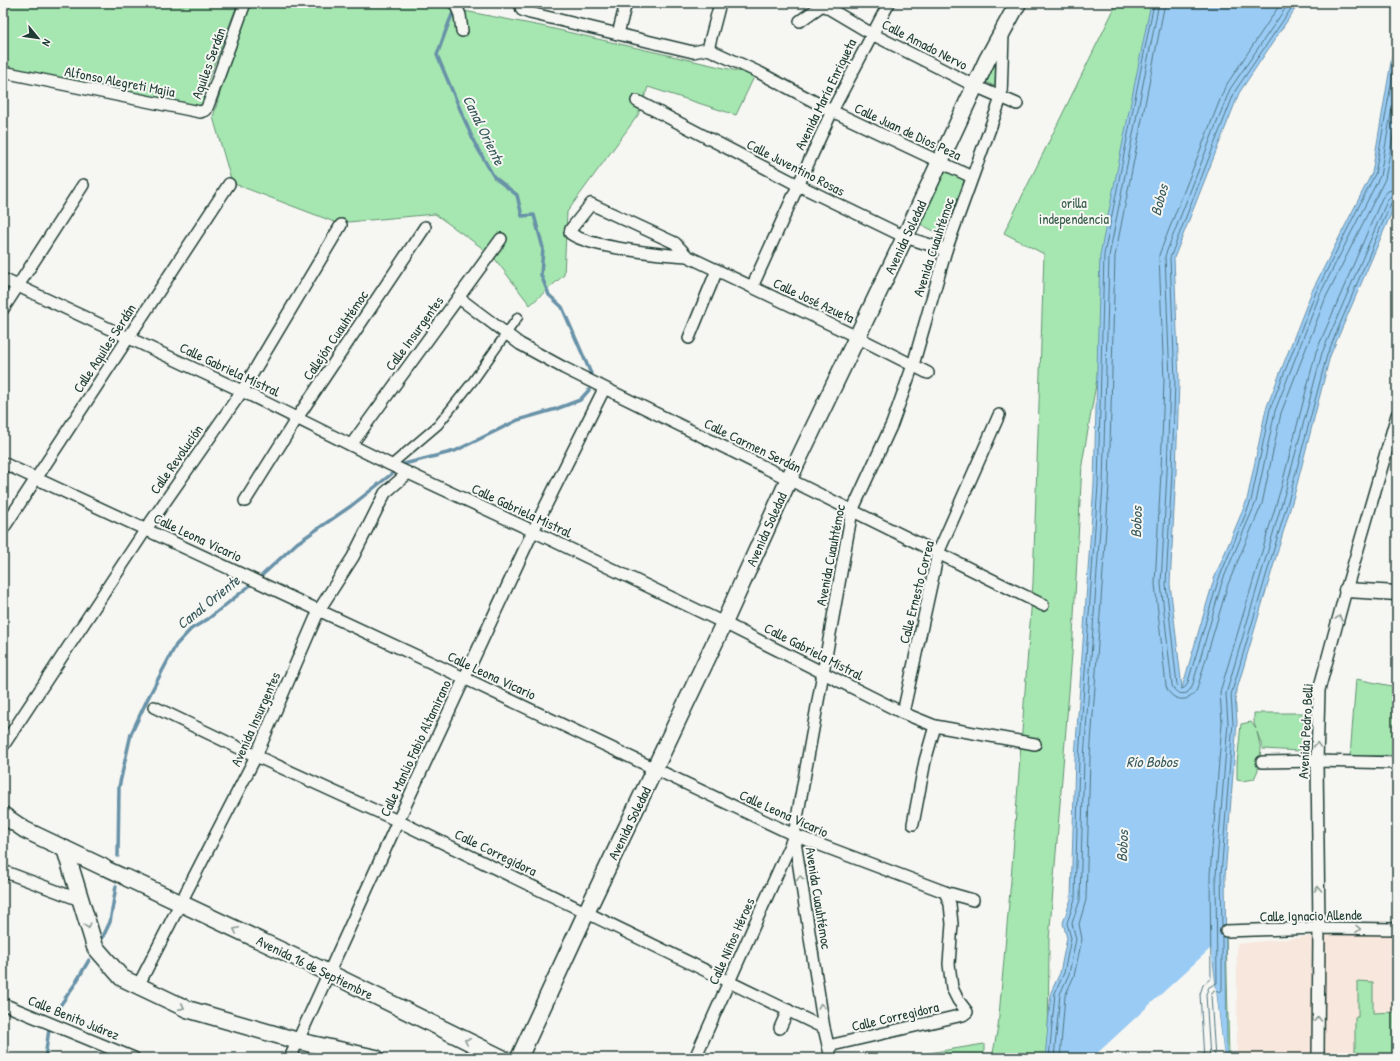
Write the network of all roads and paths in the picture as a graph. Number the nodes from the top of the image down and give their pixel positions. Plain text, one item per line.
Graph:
1 (246, 3) edge
2 (455, 3) edge
3 (626, 3) edge
4 (720, 3) edge
5 (889, 3) edge
6 (1018, 3) edge
7 (824, 4) edge
8 (521, 7) edge
9 (800, 21) dead end
10 (1003, 29) junction
11 (462, 31) dead end
12 (618, 34) junction
13 (872, 34) junction
14 (708, 49) junction
15 (3, 72) edge
16 (975, 86) junction
17 (1001, 98) junction
18 (637, 101) dead end
19 (1017, 104) dead end
20 (206, 110) joint
21 (832, 112) junction
22 (940, 161) junction
23 (972, 177) junction
24 (229, 184) dead end
25 (83, 185) dead end
26 (798, 185) junction
27 (341, 225) dead end
28 (425, 227) dead end
29 (905, 237) junction
30 (501, 239) dead end
31 (946, 250) junction
32 (687, 256) junction
33 (717, 270) junction
34 (3, 279) edge
35 (18, 286) junction
36 (752, 287) junction
37 (459, 298) junction
38 (3, 309) edge
39 (518, 317) dead end
40 (507, 334) junction
41 (129, 337) junction
42 (857, 337) junction
43 (689, 338) dead end
44 (913, 365) junction
45 (928, 373) dead end
46 (604, 389) junction
47 (242, 391) junction
48 (998, 415) dead end
49 (1397, 415) edge
50 (297, 418) junction
51 (1395, 426) edge
52 (350, 445) junction
53 (3, 463) edge
54 (391, 466) junction
55 (408, 473) junction
56 (36, 479) junction
57 (789, 479) junction
58 (245, 501) dead end
59 (852, 511) junction
60 (3, 529) edge
61 (146, 529) junction
62 (533, 531) junction
63 (938, 553) junction
64 (1346, 590) junction
65 (1397, 593) edge
66 (1043, 605) dead end
67 (319, 610) junction
68 (724, 623) junction
69 (824, 673) junction
70 (464, 678) junction
71 (154, 707) dead end
72 (903, 713) junction
73 (935, 726) junction
74 (1035, 744) dead end
75 (3, 746) edge
76 (256, 756) junction
77 (1316, 761) junction
78 (1262, 762) dead end
79 (1397, 763) edge
80 (655, 769) junction
81 (3, 815) edge
82 (398, 821) junction
83 (913, 824) dead end
84 (794, 836) junction
85 (64, 849) junction
86 (103, 867) joint
87 (3, 871) edge
88 (127, 878) joint
89 (945, 892) junction
90 (80, 900) junction
91 (973, 900) dead end
92 (180, 903) junction
93 (586, 912) junction
94 (1319, 928) junction
95 (1397, 929) edge
96 (1226, 931) dead end
97 (329, 973) junction
98 (729, 981) junction
99 (138, 986) junction
100 (3, 1004) edge
101 (788, 1010) junction
102 (780, 1028) dead end
103 (824, 1028) junction
104 (298, 1041) junction
105 (828, 1046) junction
106 (134, 1058) edge
107 (290, 1058) edge
108 (376, 1058) edge
109 (502, 1058) edge
110 (519, 1058) edge
111 (695, 1058) edge
112 (831, 1058) edge
113 (1318, 1058) edge

1 - 20 street, Aquiles Serdán
2 - 11 street
3 - 12 street
4 - 14 street
5 - 13 street, Avenida María Enriqueta
6 - 10 main road, Avenida Soledad
7 - 9 street
7 - 13 street, Calle Amado Nervo
8 - 12 street
10 - 16 main road, Avenida Soledad
10 - 17 street, Avenida Cuauhtémoc
12 - 14 street
13 - 16 street, Calle Amado Nervo
13 - 21 street, Avenida María Enriqueta
14 - 21 street, Calle Juan de Dios Peza
15 - 20 street, Alfonso Alegreti Majia
16 - 17 street, Calle Amado Nervo
16 - 22 main road, Avenida Soledad
17 - 19 street, Calle Amado Nervo
17 - 23 street, Avenida Cuauhtémoc
18 - 26 street, Calle Juventino Rosas
21 - 22 street, Calle Juan de Dios Peza
21 - 26 street, Avenida María Enriqueta
22 - 23 street, Calle Juan de Dios Peza
22 - 29 main road, Avenida Soledad
23 - 31 street, Avenida Cuauhtémoc
24 - 41 street, Calle Aquiles Serdán
25 - 35 street
26 - 29 street, Calle Juventino Rosas
26 - 36 street, Avenida María Enriqueta
27 - 47 street, Calle Revolución
28 - 50 street, Callejón Cuauhtémoc
29 - 31 street, Calle Juventino Rosas
29 - 42 main road, Avenida Soledad
30 - 37 street, Calle Insurgentes
31 - 44 street, Avenida Cuauhtémoc
32 - 32 street, Calle José Azueta
32 - 33 street, Calle José Azueta
33 - 36 street, Calle José Azueta
33 - 43 street
34 - 35 street, Calle Gabriela Mistral
35 - 38 street
35 - 41 street, Calle Gabriela Mistral
36 - 42 street, Calle José Azueta
37 - 40 street, Calle Carmen Serdán
37 - 52 street, Calle Insurgentes
39 - 40 street
40 - 46 street, Calle Carmen Serdán
40 - 54 street
41 - 47 street, Calle Gabriela Mistral
41 - 56 street, Calle Aquiles Serdán
42 - 44 street, Calle José Azueta
42 - 57 main road, Avenida Soledad
44 - 45 street, Calle José Azueta
44 - 59 street, Avenida Cuauhtémoc
46 - 57 street, Calle Carmen Serdán
46 - 62 street, Calle Manlio Fabio Altamirano
47 - 50 street, Calle Gabriela Mistral
47 - 61 street, Calle Revolución
48 - 63 street, Calle Ernesto Correa
49 - 51 street, Avenida Pedro Belli
50 - 52 street, Calle Gabriela Mistral
50 - 58 street, Callejón Cuauhtémoc
51 - 64 street, Avenida Pedro Belli
52 - 54 street, Calle Gabriela Mistral
53 - 56 street, Calle Leona Vicario
54 - 55 street, Calle Gabriela Mistral
55 - 62 street, Calle Gabriela Mistral
55 - 67 street, Avenida Insurgentes
56 - 60 street, Calle Aquiles Serdán
56 - 61 street, Calle Leona Vicario
57 - 59 street, Calle Carmen Serdán
57 - 68 main road, Avenida Soledad
59 - 63 street, Calle Carmen Serdán
59 - 69 street, Avenida Cuauhtémoc
61 - 67 street, Calle Leona Vicario
61 - 75 street, Calle Revolución
62 - 68 street, Calle Gabriela Mistral
62 - 70 street, Calle Manlio Fabio Altamirano
63 - 66 street, Calle Carmen Serdán
63 - 72 street, Calle Ernesto Correa
64 - 65 street
77 -> 64 street, Avenida Pedro Belli
67 - 70 street, Calle Leona Vicario
67 - 76 street, Avenida Insurgentes
68 - 69 street, Calle Gabriela Mistral
68 - 80 main road, Avenida Soledad
69 - 72 street, Calle Gabriela Mistral
69 - 84 street, Avenida Cuauhtémoc
70 - 80 street, Calle Leona Vicario
70 - 82 street, Calle Manlio Fabio Altamirano
71 - 76 street, Calle Corregidora
72 - 73 street, Calle Gabriela Mistral
73 - 74 street, Calle Gabriela Mistral
73 - 83 street
76 - 82 street, Calle Corregidora
76 - 92 street, Avenida Insurgentes
77 - 78 street
77 - 79 street
94 -> 77 street, Avenida Pedro Belli
80 - 84 street, Calle Leona Vicario
80 - 93 main road, Avenida Soledad
81 - 85 main road
82 - 93 street, Calle Corregidora
82 - 97 street, Calle Manlio Fabio Altamirano
84 - 89 street, Calle Leona Vicario
84 - 98 street, Calle Niños Héroes
103 -> 84 street, Avenida Cuauhtémoc
85 - 86 main road
85 - 90 main road
86 - 88 street
87 - 90 street
88 - 92 main road, Avenida 16 de Septiembre
89 - 91 street, Calle Leona Vicario
89 - 105 street, Calle Corregidora
90 -> 99 main road
97 -> 92 main road, Avenida 16 de Septiembre
92 - 99 street, Avenida Insurgentes
93 - 98 street, Calle Corregidora
93 - 110 main road, Avenida Soledad
94 -> 95 street, Calle Ignacio Allende
94 - 96 street, Calle Ignacio Allende
113 -> 94 street, Avenida Pedro Belli
97 - 104 street, Calle Manlio Fabio Altamirano
109 -> 97 main road, Avenida 16 de Septiembre
98 - 101 street, Calle Corregidora
98 - 111 street, Calle Niños Héroes
99 -> 104 main road
100 - 106 street, Calle Benito Juárez
101 - 102 street
101 - 103 street, Calle Corregidora
103 - 105 street, Avenida Cuauhtémoc
104 - 107 street, Calle Manlio Fabio Altamirano
104 - 108 main road
105 - 112 street, Avenida Cuauhtémoc

